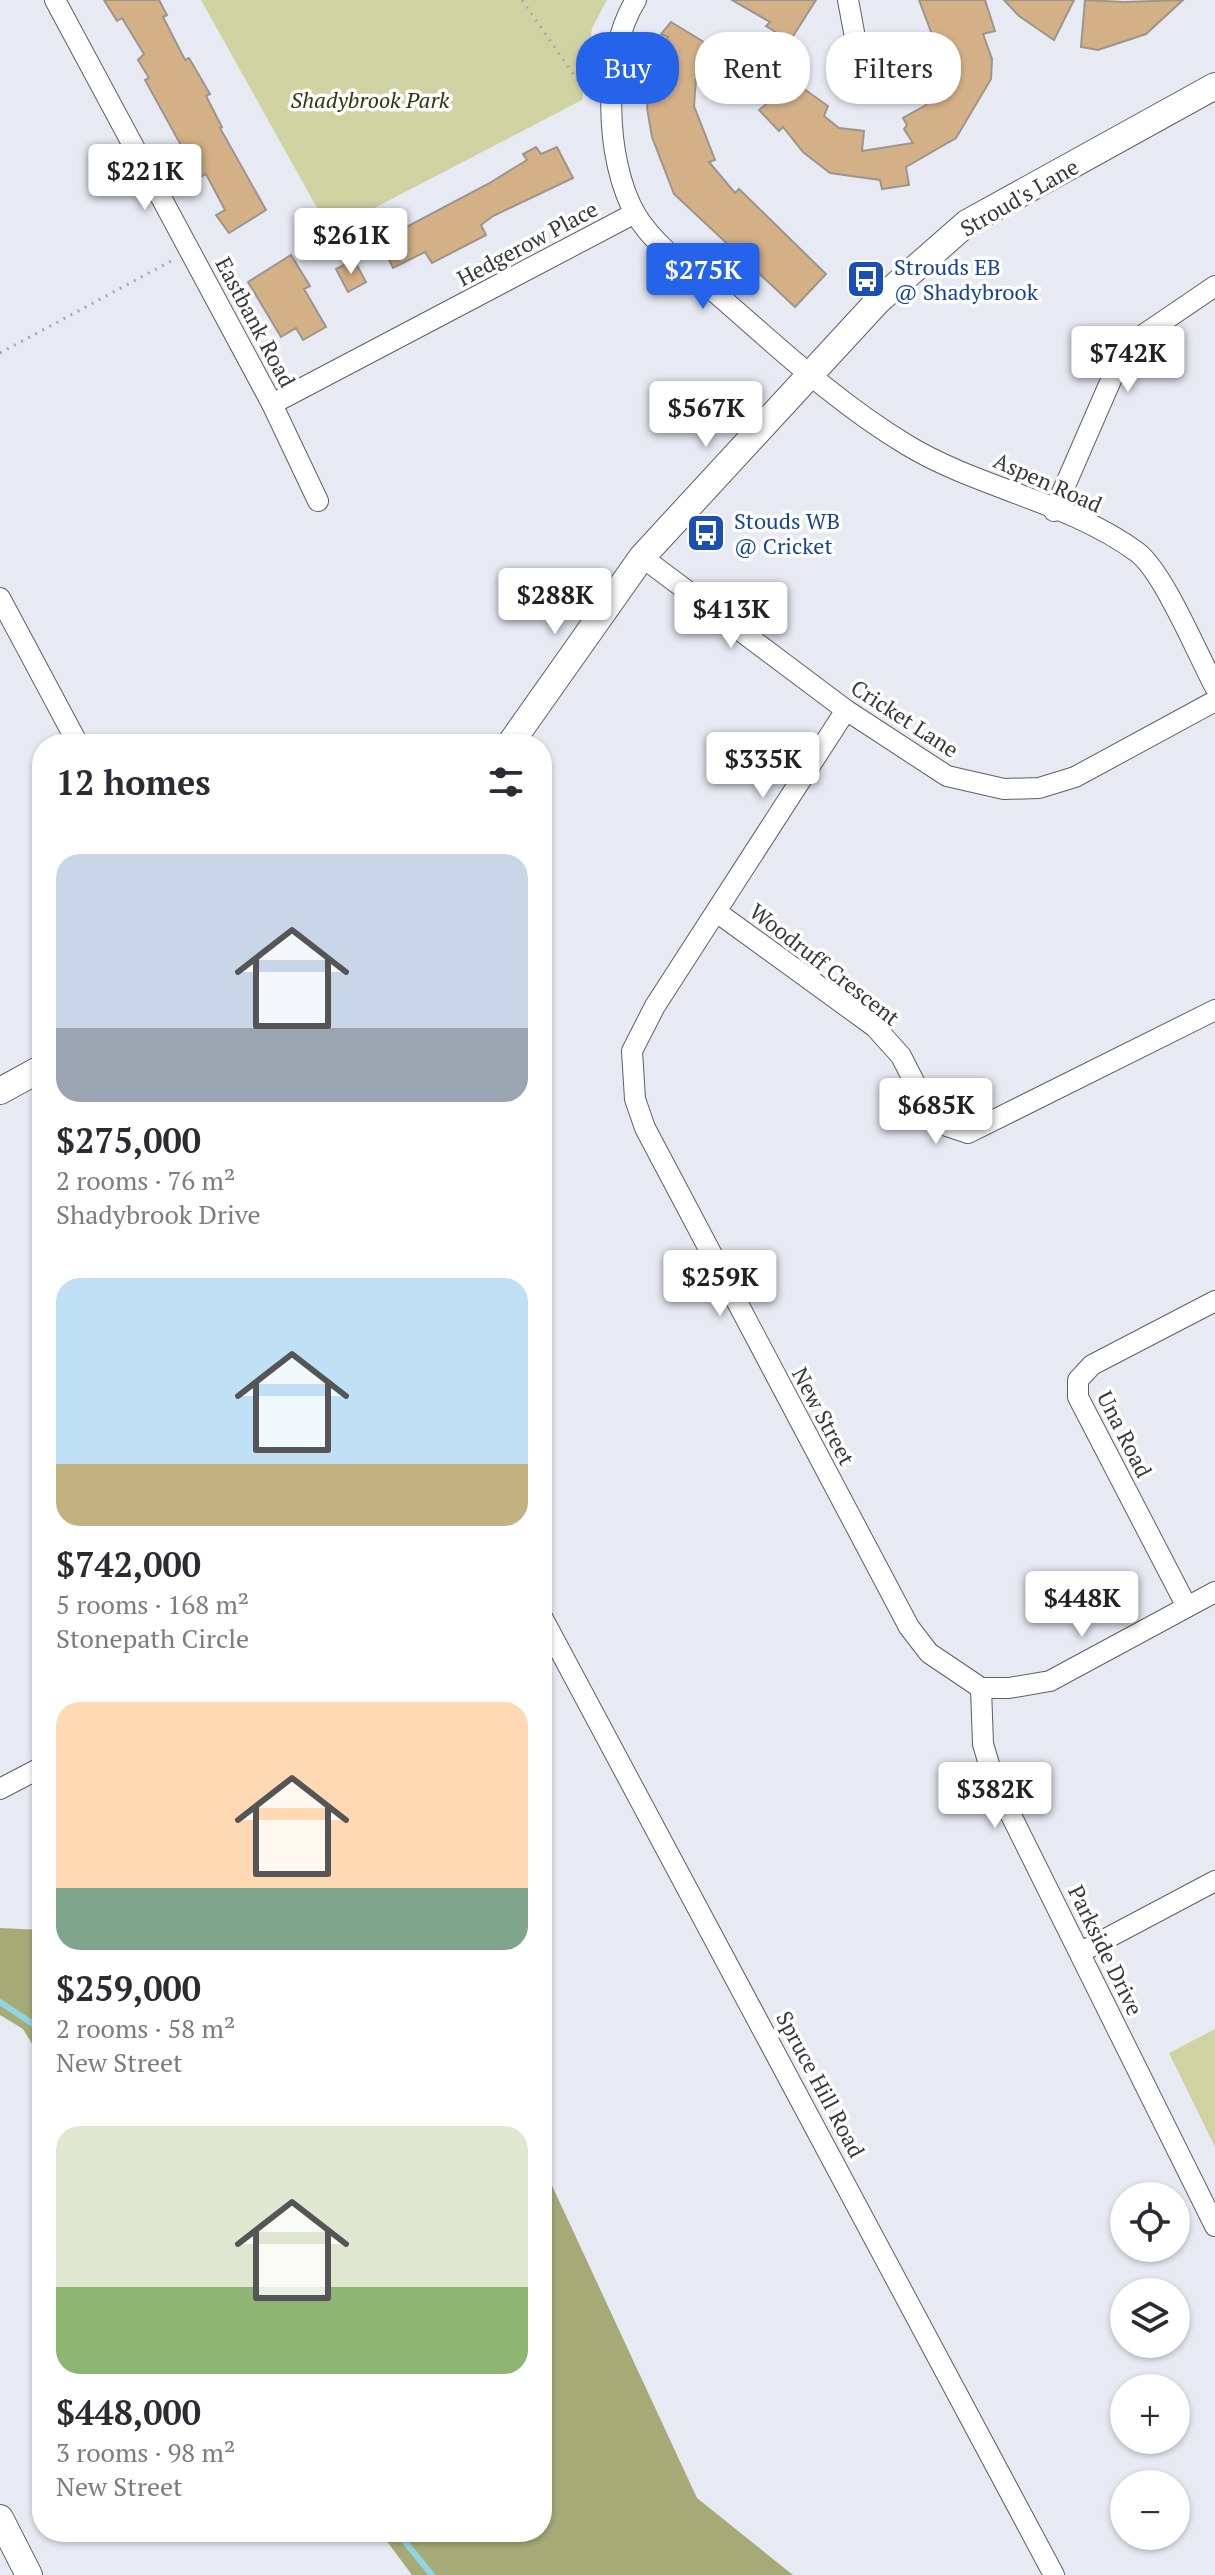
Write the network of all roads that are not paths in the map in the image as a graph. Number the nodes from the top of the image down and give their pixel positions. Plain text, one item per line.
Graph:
1 (55, 0) edge
2 (636, 0) edge
3 (848, 0) edge
4 (854, 32) edge
5 (1215, 86) edge
6 (635, 213) junction
7 (1215, 286) edge
8 (807, 375) junction
9 (272, 404) junction
10 (318, 501) dead end
11 (1054, 511) junction
12 (642, 557) junction
13 (0, 598) edge
14 (1215, 687) edge
15 (1215, 701) edge
16 (846, 710) junction
17 (73, 734) edge
18 (517, 734) edge
19 (718, 913) junction
20 (1215, 1010) edge
21 (32, 1073) edge
22 (0, 1091) edge
23 (1215, 1301) edge
24 (1215, 1592) edge
25 (1187, 1607) junction
26 (552, 1636) edge
27 (981, 1688) junction
28 (32, 1772) edge
29 (0, 1789) edge
30 (1215, 1881) edge
31 (1081, 1952) junction
32 (1215, 2226) edge
33 (0, 2518) edge
34 (29, 2575) edge
35 (1054, 2575) edge

1 - 9 street, Eastbank Road
2 - 6 street
3 - 4 street
5 - 8 street, Stroud's Lane
6 - 8 street, Aspen Road
6 - 9 street, Hedgerow Place
7 - 11 street
8 - 11 street, Aspen Road
8 - 12 street, Stroud's Lane
9 - 10 street, Eastbank Road
11 - 14 street, Aspen Road
12 - 16 street, Cricket Lane
12 - 18 street, Stroud's Lane
13 - 17 street
15 - 16 street, Cricket Lane
16 - 19 street, New Street
19 - 20 street, Woodruff Crescent
19 - 27 street, New Street
21 - 22 street
23 - 25 street, Una Road
24 - 25 street
25 - 27 street
26 - 35 street, Spruce Hill Road
27 - 31 street, Parkside Drive
28 - 29 street
30 - 31 street
31 - 32 street, Parkside Drive
33 - 34 street

